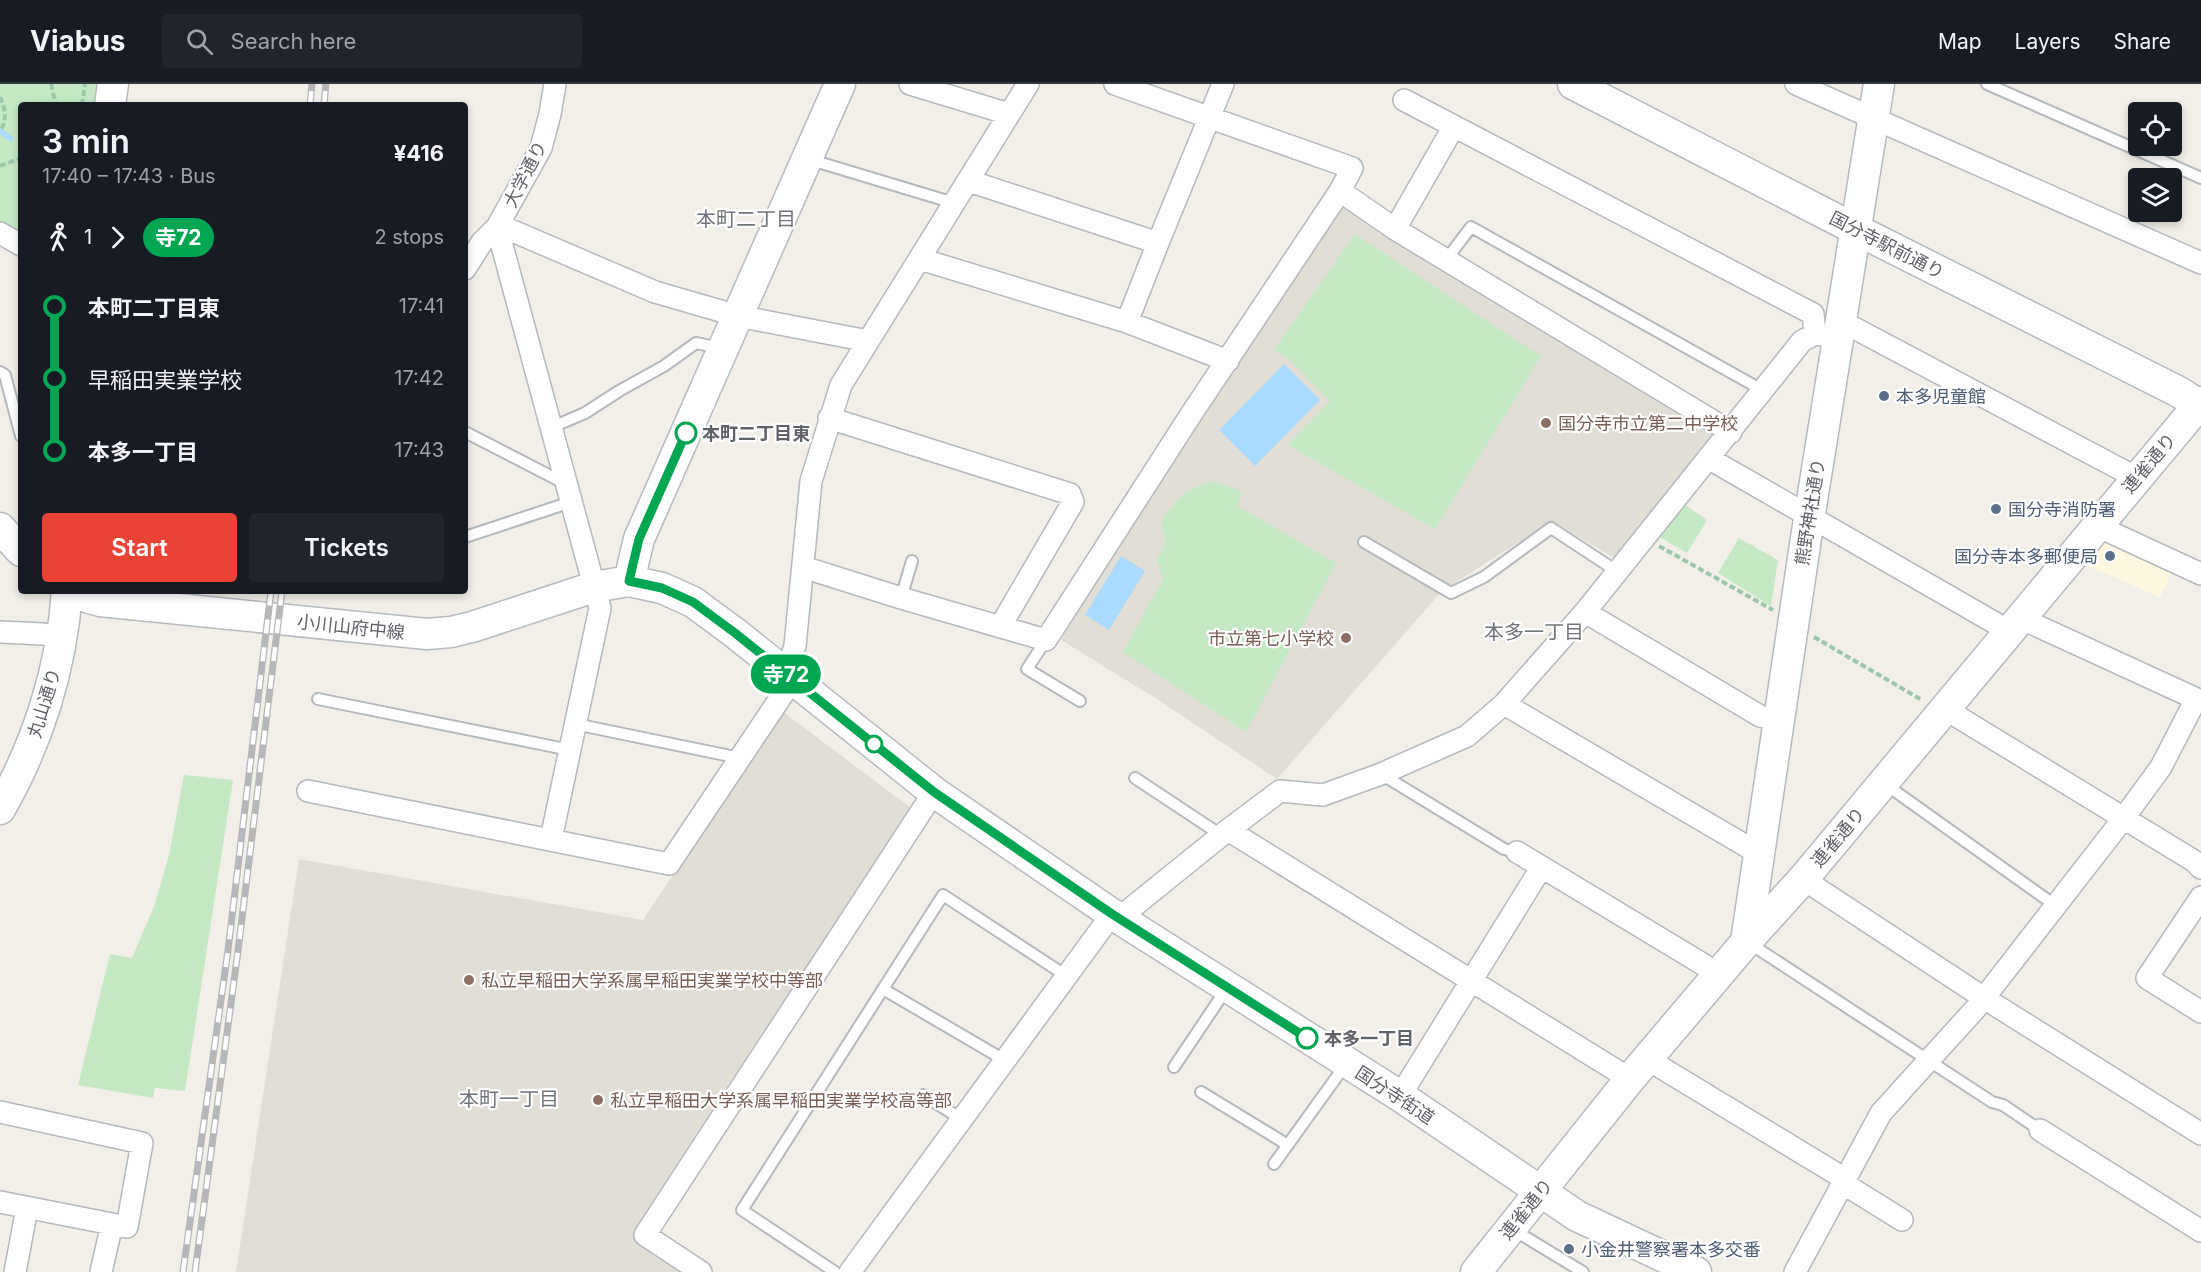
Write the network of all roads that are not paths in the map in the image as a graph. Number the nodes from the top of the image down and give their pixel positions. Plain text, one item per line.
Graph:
1 (113, 84) edge
2 (555, 84) edge
3 (840, 84) edge
4 (910, 84) edge
5 (1028, 84) edge
6 (1116, 84) edge
7 (1223, 84) edge
8 (1573, 84) edge
9 (1796, 84) edge
10 (1879, 84) edge
11 (1988, 84) edge
12 (1404, 100) dead end
13 (110, 102) edge
14 (1009, 114) junction
15 (1210, 116) junction
16 (1872, 117) junction
17 (1454, 126) junction
18 (807, 159) junction
19 (2201, 178) edge
20 (969, 181) junction
21 (1340, 191) junction
22 (954, 203) junction
23 (498, 227) junction
24 (1395, 229) junction
25 (1855, 229) junction
26 (0, 233) edge
27 (18, 243) edge
28 (1158, 243) junction
29 (920, 259) junction
30 (1446, 260) junction
31 (2201, 263) edge
32 (468, 264) edge
33 (738, 316) junction
34 (1127, 322) junction
35 (1832, 331) junction
36 (868, 341) junction
37 (723, 348) junction
38 (1228, 361) junction
39 (0, 372) edge
40 (1764, 391) junction
41 (2200, 404) edge
42 (829, 418) junction
43 (18, 425) edge
44 (550, 428) junction
45 (1731, 432) junction
46 (468, 434) edge
47 (1708, 458) junction
48 (2137, 478) junction
49 (569, 493) junction
50 (1809, 517) junction
51 (2097, 526) junction
52 (0, 528) edge
53 (468, 536) edge
54 (1364, 542) dead end
55 (18, 547) edge
56 (912, 561) dead end
57 (803, 567) junction
58 (1618, 572) junction
59 (2201, 574) edge
60 (629, 581) junction
61 (594, 587) junction
62 (67, 594) edge
63 (77, 594) edge
64 (901, 598) junction
65 (1585, 612) junction
66 (2014, 624) junction
67 (1000, 627) junction
68 (0, 632) edge
69 (62, 638) junction
70 (1046, 640) junction
71 (789, 676) junction
72 (318, 699) dead end
73 (2198, 700) edge
74 (1080, 701) dead end
75 (1504, 704) junction
76 (1945, 709) junction
77 (1778, 720) junction
78 (575, 724) junction
79 (570, 750) junction
80 (740, 758) junction
81 (1381, 774) junction
82 (1135, 778) dead end
83 (1883, 783) junction
84 (308, 792) dead end
85 (934, 792) junction
86 (0, 808) edge
87 (2123, 819) junction
88 (1225, 832) junction
89 (551, 839) junction
90 (1517, 852) joint
91 (1758, 853) junction
92 (1541, 868) junction
93 (2201, 868) edge
94 (1803, 879) junction
95 (2201, 897) edge
96 (2056, 906) junction
97 (1116, 916) junction
98 (1746, 942) junction
99 (1719, 974) junction
100 (1068, 977) junction
101 (1472, 981) junction
102 (883, 988) junction
103 (1227, 988) junction
104 (1984, 998) junction
105 (2201, 1012) edge
106 (1006, 1060) junction
107 (1929, 1060) junction
108 (1346, 1063) junction
109 (1174, 1067) dead end
110 (1639, 1069) junction
111 (1202, 1092) dead end
112 (923, 1095) dead end
113 (1400, 1096) junction
114 (0, 1112) edge
115 (963, 1120) junction
116 (2040, 1130) joint
117 (2201, 1134) edge
118 (1288, 1145) junction
119 (1274, 1164) dead end
120 (1845, 1179) junction
121 (1541, 1192) junction
122 (0, 1202) edge
123 (27, 1208) junction
124 (1902, 1220) dead end
125 (112, 1224) junction
126 (1511, 1228) junction
127 (2201, 1231) edge
128 (15, 1272) edge
129 (100, 1272) edge
130 (701, 1272) edge
131 (835, 1272) edge
132 (850, 1272) edge
133 (1476, 1272) edge
134 (1583, 1272) edge
135 (1695, 1272) edge
136 (1795, 1272) edge

1 - 13 main road
2 - 23 street, 大学通り
3 - 18 main road
4 - 14 street
5 - 14 street
6 - 15 street
7 - 15 street
8 - 25 main road, 国分寺駅前通り
9 - 16 street
10 - 16 main road, 熊野神社通り
11 - 19 lane
12 - 17 street
14 - 20 street
15 - 21 street
15 - 28 street
16 - 25 main road, 熊野神社通り
16 - 31 street
17 - 24 street
17 - 35 street
18 - 22 lane
18 - 33 main road
20 - 22 street
20 - 28 street
21 - 24 street
21 - 38 street
22 - 29 street
23 - 32 street, 大学通り
23 - 33 street
23 - 44 street
24 - 30 street
25 - 35 main road, 熊野神社通り
25 - 41 main road, 国分寺駅前通り
26 - 27 street
28 - 34 street
29 - 34 street
29 - 36 street
30 - 40 lane
30 - 45 street
33 - 36 street
33 - 37 main road
34 - 38 street
35 - 40 street
35 - 48 street
35 - 50 main road, 熊野神社通り
36 - 42 street
37 - 44 lane
37 - 60 main road
38 - 70 street
39 - 43 lane
40 - 45 street
41 - 48 main road, 連雀通り
42 - 57 street
42 - 67 street
44 - 49 street
45 - 47 street
46 - 49 lane
47 - 50 street
47 - 58 street
48 - 51 main road, 連雀通り
49 - 53 lane
49 - 61 street
50 - 66 street
50 - 77 main road, 熊野神社通り
51 - 59 street
51 - 66 main road, 連雀通り
52 - 55 main road
54 - 58 lane
56 - 64 lane
57 - 64 street
57 - 71 street
58 - 65 street
60 - 61 main road, 小川山府中線
60 - 71 main road, 国分寺街道
61 - 63 main road, 小川山府中線
61 - 78 street
62 - 69 main road, 丸山通り
64 - 67 street
65 - 75 street
65 - 77 street
66 - 73 street
66 - 76 main road, 連雀通り
67 - 70 street
68 - 69 street
69 - 86 main road, 丸山通り
70 - 74 lane
71 - 80 street
71 - 85 main road, 国分寺街道
72 - 79 lane
73 - 87 street
75 - 81 street
75 - 91 street
76 - 83 main road, 連雀通り
76 - 87 street
77 - 91 main road, 熊野神社通り
78 - 79 street
78 - 80 lane
79 - 89 street
80 - 89 street
81 - 88 street
81 - 90 lane
82 - 88 lane
83 - 94 main road, 連雀通り
83 - 96 lane
84 - 89 street
85 - 97 main road, 国分寺街道
85 - 130 street
87 - 93 street
87 - 96 street
88 - 97 street
88 - 101 street
90 - 92 street
91 - 98 main road, 熊野神社通り
92 - 99 street
92 - 101 street
94 - 98 main road, 連雀通り
94 - 104 street
95 - 105 street
96 - 104 street
97 - 100 street
97 - 103 main road, 国分寺街道
98 - 99 main road, 連雀通り
98 - 107 lane
99 - 110 main road, 連雀通り
100 - 102 lane
100 - 106 street
101 - 110 street
101 - 113 street
102 - 106 lane
102 - 131 lane
103 - 108 main road, 国分寺街道
103 - 109 lane
104 - 107 street
104 - 117 street
106 - 115 street
107 - 116 lane
107 - 120 street
108 - 113 main road, 国分寺街道
108 - 118 lane
110 - 120 street
110 - 121 main road, 連雀通り
111 - 118 lane
112 - 115 lane
113 - 121 main road, 国分寺街道
114 - 125 street
115 - 132 street
116 - 127 street
118 - 119 lane
120 - 124 street
120 - 136 street
121 - 126 main road, 連雀通り
121 - 135 main road, 国分寺街道
122 - 123 street
123 - 125 street
123 - 128 street
125 - 129 street
126 - 133 main road, 連雀通り
126 - 134 lane

